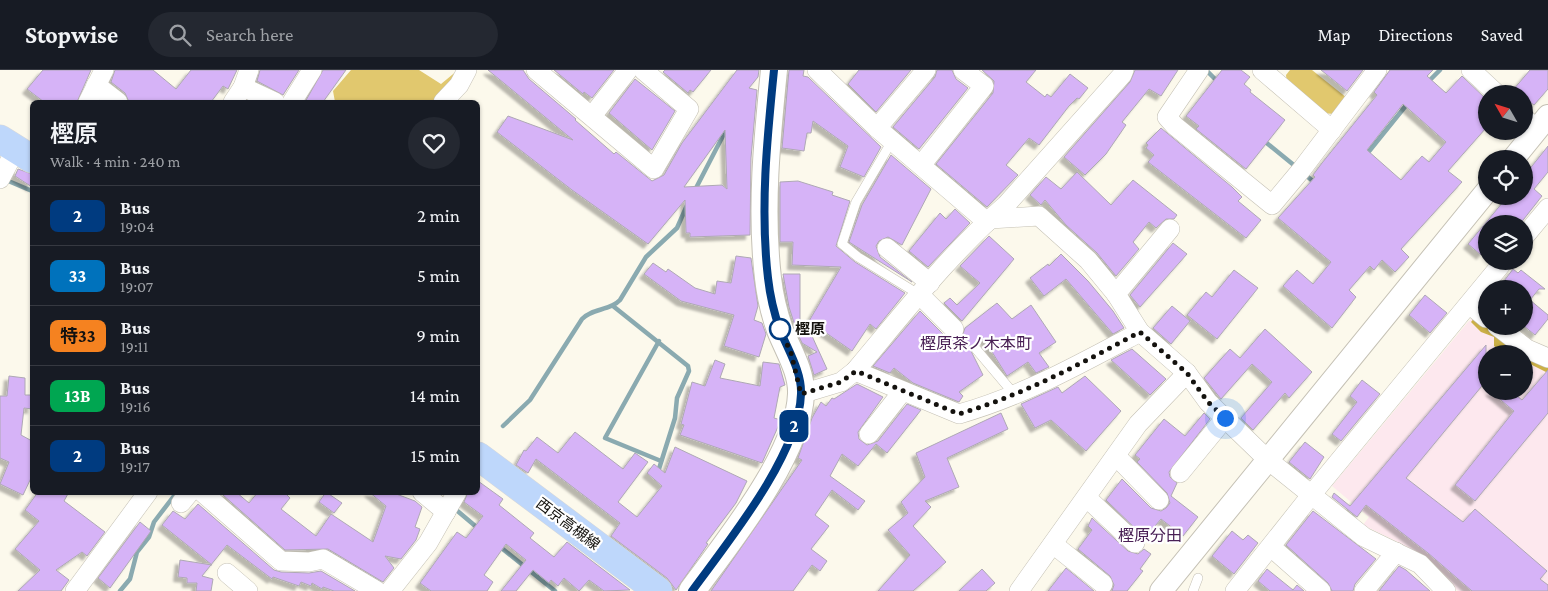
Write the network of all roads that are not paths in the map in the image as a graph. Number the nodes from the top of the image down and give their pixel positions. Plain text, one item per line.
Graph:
1 (312, 70) edge
2 (468, 70) edge
3 (536, 70) edge
4 (628, 70) edge
5 (644, 70) edge
6 (774, 70) edge
7 (817, 70) edge
8 (926, 70) edge
9 (963, 70) edge
10 (1124, 70) edge
11 (1199, 70) edge
12 (1377, 70) edge
13 (1471, 70) edge
14 (1272, 73) edge
15 (100, 77) edge
16 (1487, 85) edge
17 (242, 87) edge
18 (89, 100) edge
19 (117, 100) edge
20 (271, 100) edge
21 (293, 100) edge
22 (445, 100) edge
23 (592, 116) junction
24 (1536, 121) edge
25 (877, 128) junction
26 (1332, 130) junction
27 (892, 141) junction
28 (16, 149) edge
29 (1518, 150) edge
30 (922, 164) junction
31 (0, 179) edge
32 (1478, 202) edge
33 (1548, 208) edge
34 (989, 220) junction
35 (1533, 226) edge
36 (1170, 229) dead end
37 (887, 248) dead end
38 (1497, 270) edge
39 (925, 289) junction
40 (1116, 294) junction
41 (1469, 304) junction
42 (1478, 311) edge
43 (954, 329) dead end
44 (1140, 332) junction
45 (1508, 335) edge
46 (976, 349) dead end
47 (1548, 358) edge
48 (856, 371) junction
49 (1187, 373) junction
50 (902, 392) junction
51 (801, 394) junction
52 (1014, 394) junction
53 (1225, 418) junction
54 (869, 434) dead end
55 (1116, 456) junction
56 (480, 458) edge
57 (1268, 460) junction
58 (1180, 473) dead end
59 (1312, 494) junction
60 (146, 495) edge
61 (205, 495) edge
62 (426, 495) edge
63 (455, 495) edge
64 (1087, 498) junction
65 (1159, 500) dead end
66 (446, 512) junction
67 (1135, 543) dead end
68 (1053, 544) junction
69 (1271, 547) junction
70 (1396, 552) junction
71 (227, 573) dead end
72 (1198, 578) dead end
73 (1103, 584) dead end
74 (1444, 590) edge
75 (75, 591) edge
76 (248, 591) edge
77 (377, 591) edge
78 (390, 591) edge
79 (658, 591) edge
80 (692, 591) edge
81 (1019, 591) edge
82 (1161, 591) edge
83 (1193, 591) edge
84 (1235, 591) edge
85 (1321, 591) edge
86 (1364, 591) edge

1 - 21 street
2 - 22 street
3 - 23 street
4 - 23 street
5 - 23 street
6 - 51 main road
7 - 25 street
8 - 25 street
9 - 30 street
10 - 34 street
11 - 26 street
12 - 26 street
13 - 16 street
14 - 26 street
15 - 18 street
15 - 19 street
17 - 20 street
24 - 29 street
25 - 27 street
27 - 30 street
27 - 39 lane
28 - 31 street
30 - 34 street
32 - 57 street
33 - 35 street
34 - 39 street
34 - 40 street
36 - 40 street
37 - 39 street
38 - 41 street
39 - 43 street
39 - 48 street
40 - 44 street
41 - 42 street
41 - 59 street
44 - 49 street
44 - 52 street
45 - 47 street
46 - 52 lane
48 - 50 street
48 - 51 street
49 - 53 street
49 - 55 street
50 - 52 street
50 - 54 street
51 - 80 main road
53 - 57 street
53 - 58 street
55 - 64 street
55 - 65 street
56 - 79 main road, 西京高槻線
57 - 59 street
57 - 82 street
59 - 69 street
59 - 70 street
60 - 75 street
61 - 77 street
62 - 66 street
63 - 66 street
64 - 67 street
64 - 68 street
66 - 78 street
68 - 73 street
68 - 81 street
69 - 84 street
69 - 85 street
70 - 74 street
70 - 86 street
71 - 76 street
72 - 83 lane

